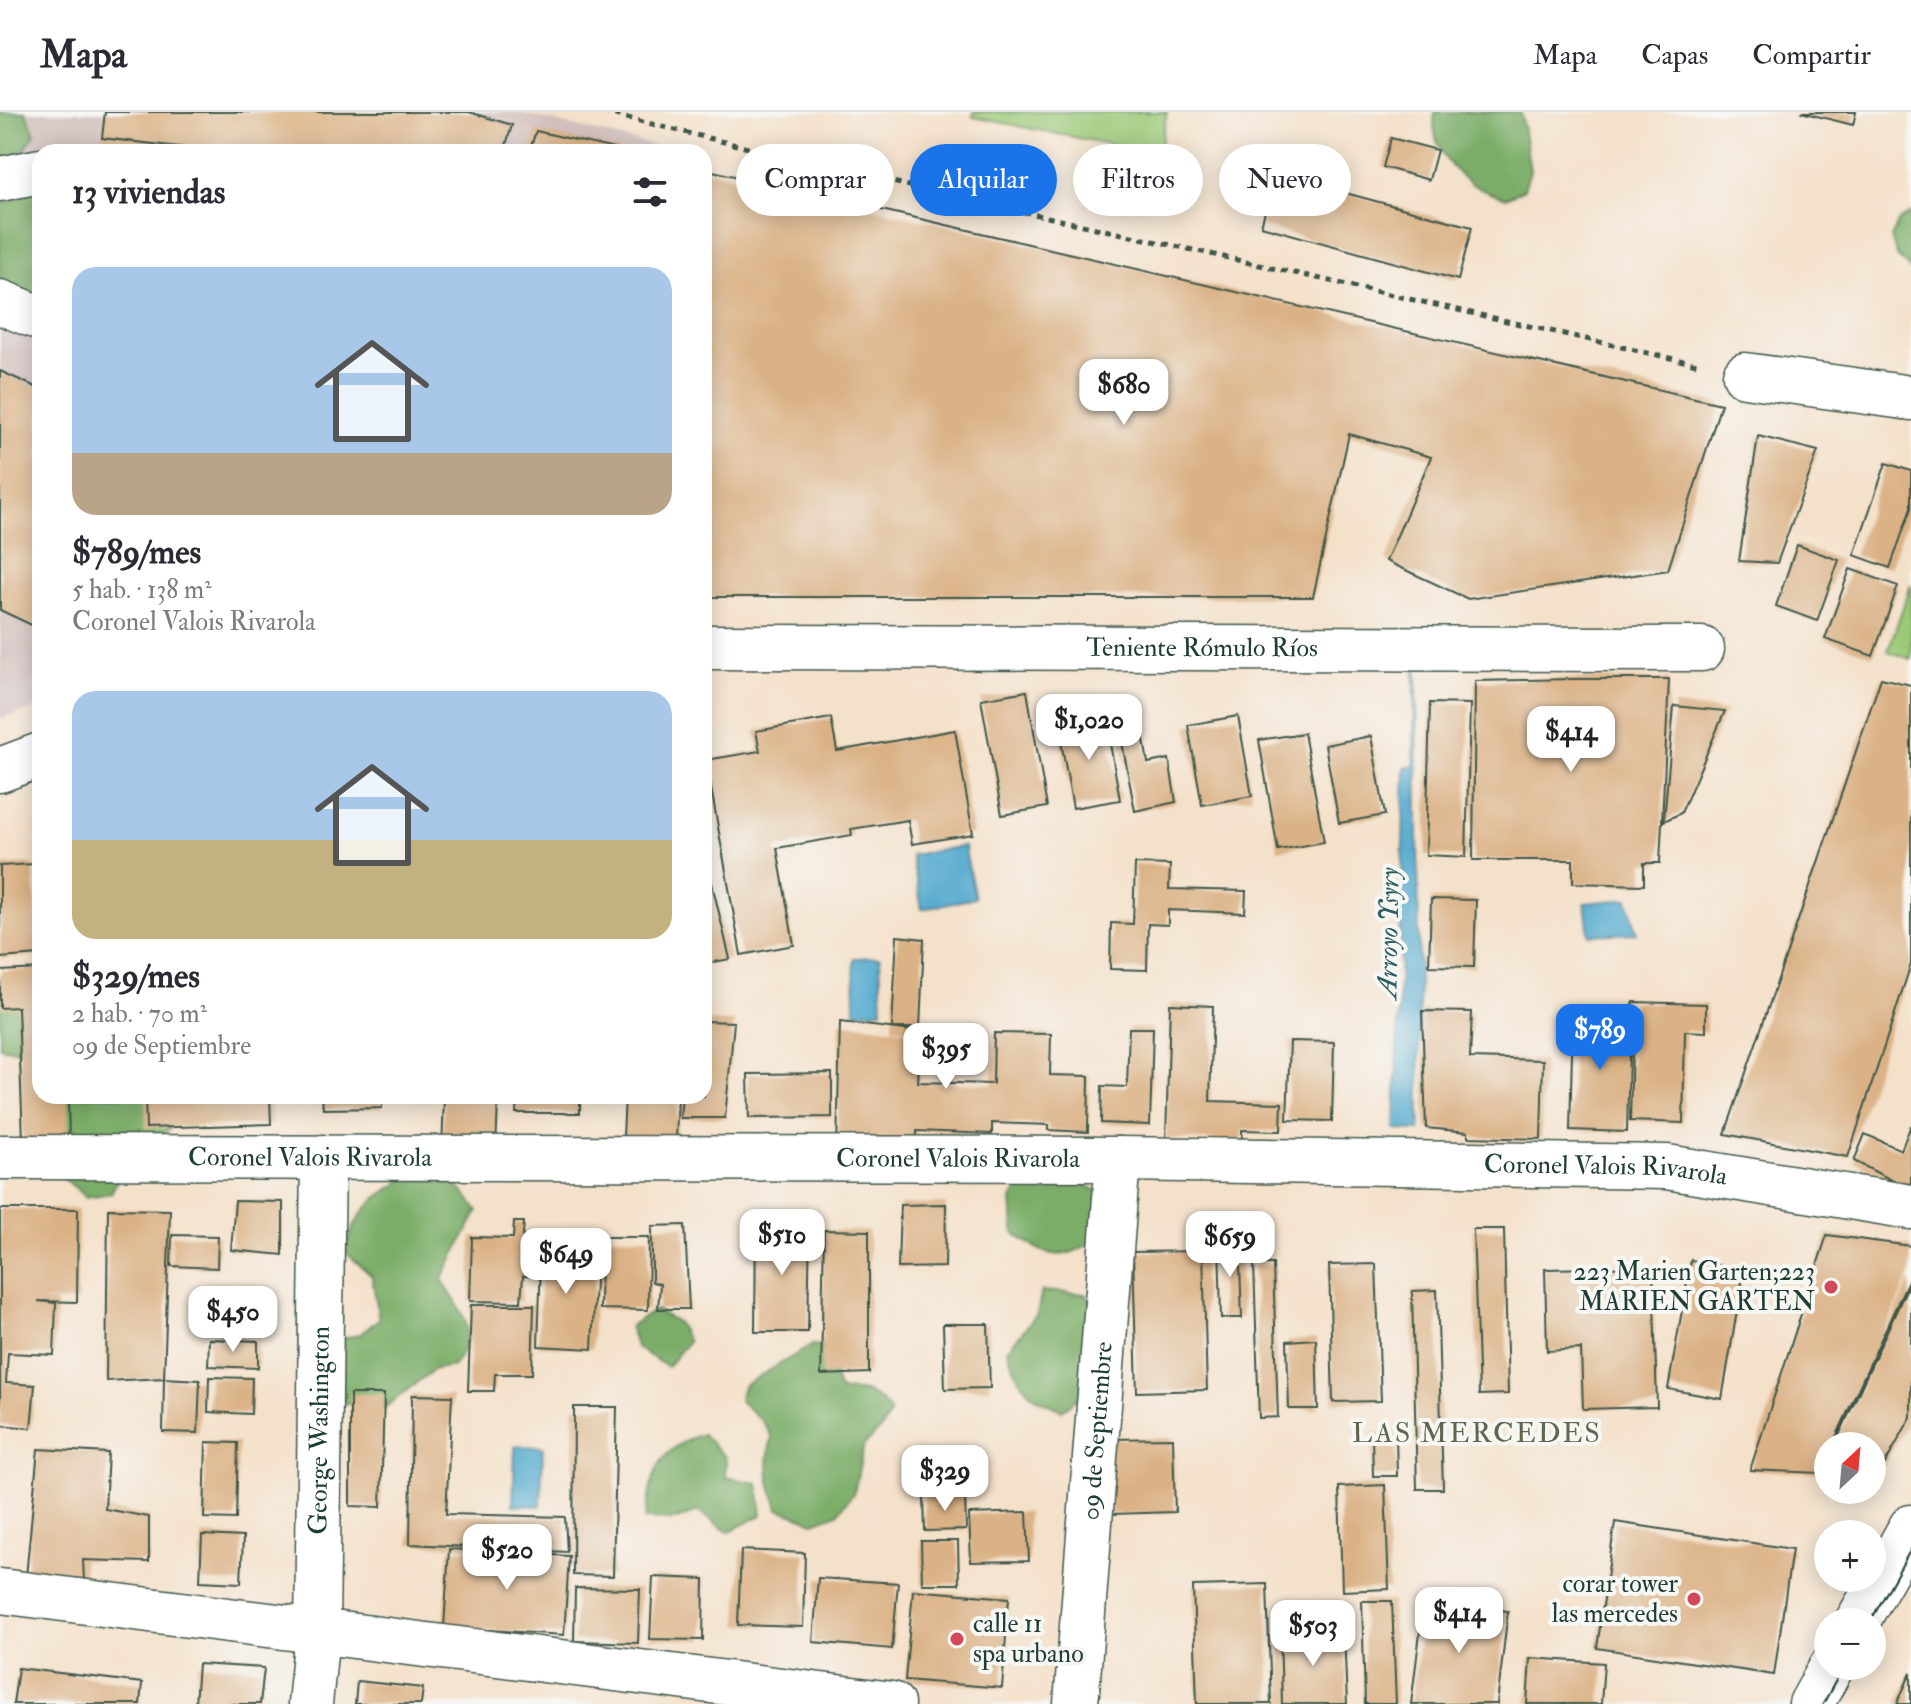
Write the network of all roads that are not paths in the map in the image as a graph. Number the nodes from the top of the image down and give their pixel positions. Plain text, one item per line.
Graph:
1 (32, 173) edge
2 (0, 179) edge
3 (0, 302) edge
4 (32, 315) edge
5 (1745, 375) road end
6 (1911, 398) edge
7 (712, 647) edge
8 (1702, 649) dead end
9 (32, 758) edge
10 (0, 770) edge
11 (0, 1157) edge
12 (323, 1157) junction
13 (1118, 1159) junction
14 (1911, 1207) edge
15 (1911, 1527) edge
16 (0, 1591) edge
17 (1865, 1608) edge
18 (317, 1633) junction
19 (1824, 1680) edge
20 (310, 1704) edge
21 (892, 1704) edge
22 (1076, 1704) edge
23 (1811, 1704) edge

1 - 2 street
3 - 4 street
5 - 6 street
7 - 8 street, Teniente Rómulo Ríos
9 - 10 street
11 - 12 street, Coronel Valois Rivarola
12 - 13 street, Coronel Valois Rivarola
12 - 18 street, George Washington
13 - 14 street, Coronel Valois Rivarola
13 - 22 street, 09 de Septiembre
15 - 17 street
16 - 18 street
18 - 20 street, George Washington
18 - 21 street
19 - 23 street

